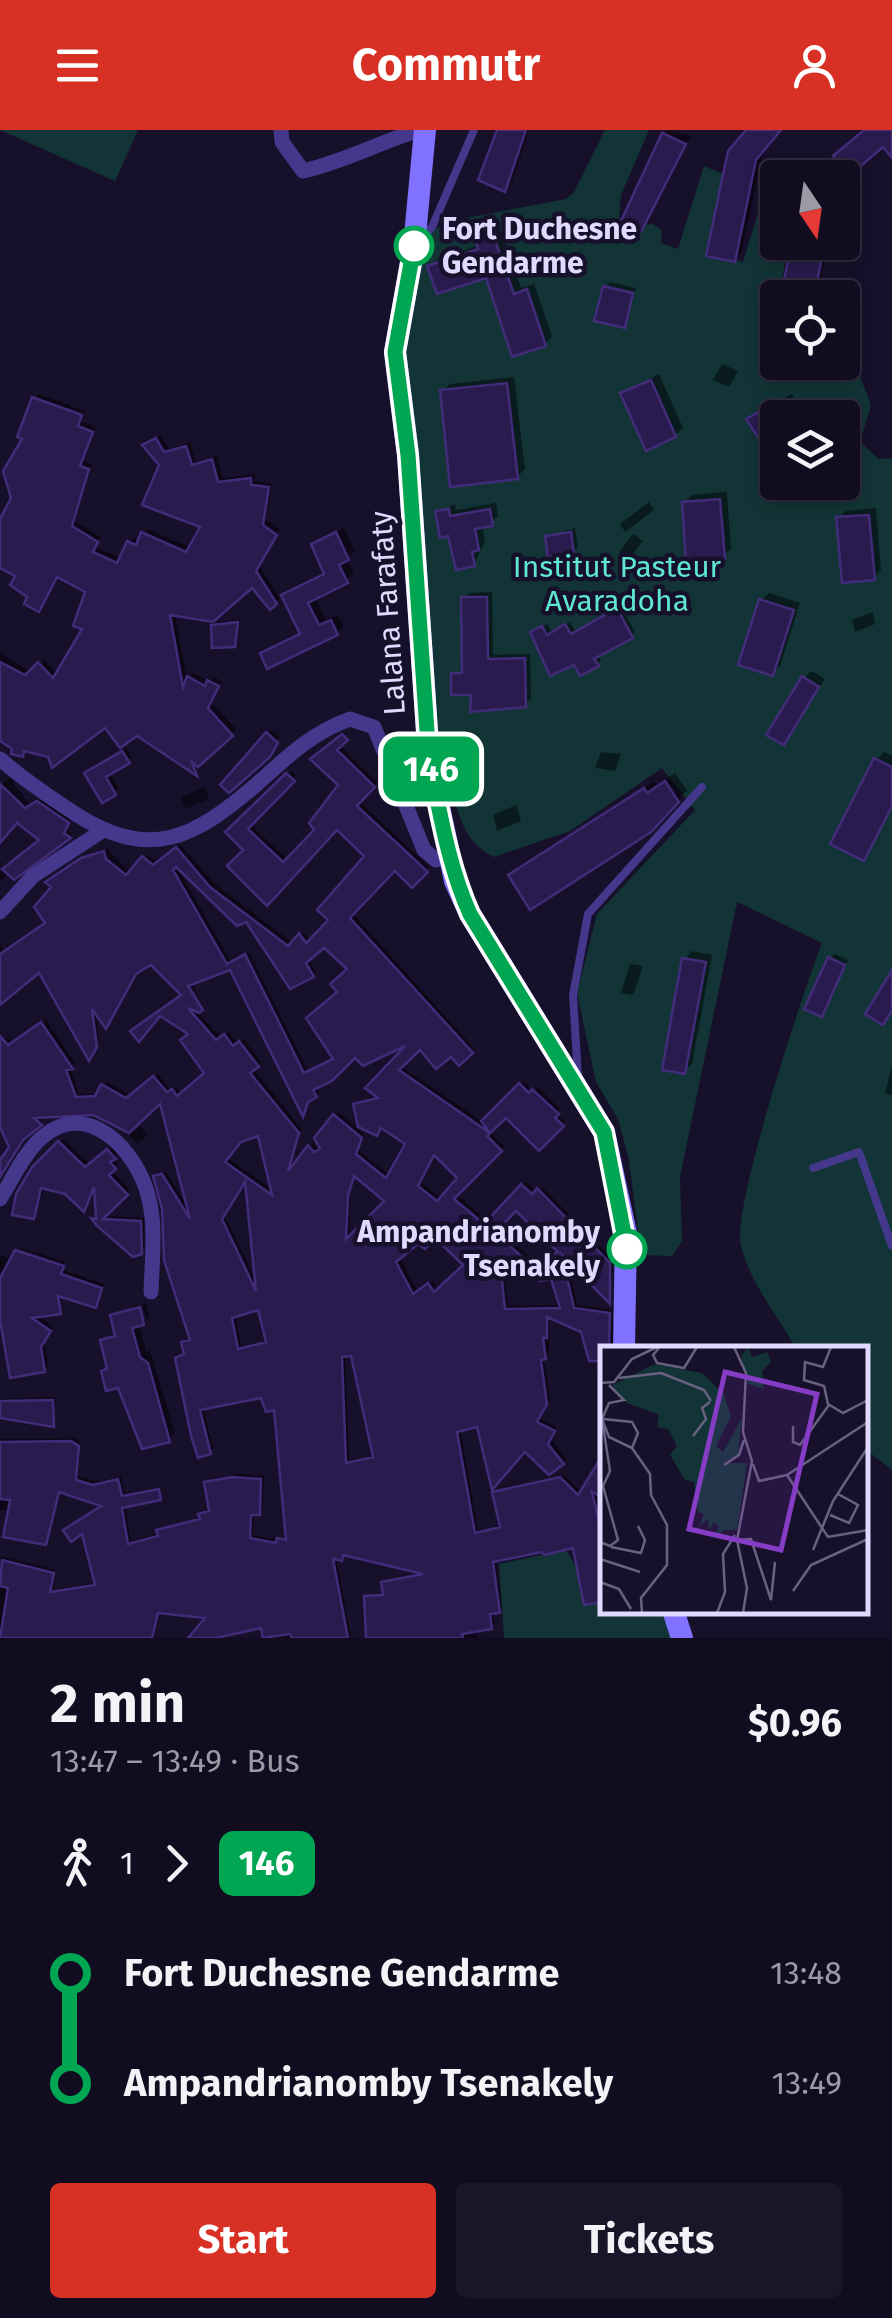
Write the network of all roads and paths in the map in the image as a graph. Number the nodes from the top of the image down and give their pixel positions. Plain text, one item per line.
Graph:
1 (281, 130) edge
2 (422, 130) edge
3 (474, 130) edge
4 (414, 246) junction
5 (0, 759) edge
6 (702, 787) dead end
7 (102, 831) junction
8 (449, 856) junction
9 (0, 912) edge
10 (579, 1091) junction
11 (813, 1168) dead end
12 (0, 1199) edge
13 (892, 1215) edge
14 (882, 1218) junction
15 (892, 1246) edge
16 (152, 1292) dead end
17 (624, 1346) edge
18 (673, 1613) edge
19 (682, 1638) edge

1 - 2 street
2 - 4 main road, Lalana Farafaty
3 - 4 lane
4 - 8 main road, Lalana Farafaty
5 - 7 street
6 - 10 lane
7 - 8 street
7 - 9 street
8 - 10 main road, Lalana Farafaty
10 - 17 main road, Lalana Farafaty
11 - 14 lane
12 - 16 street
13 - 14 lane
14 - 15 lane
18 - 19 main road

